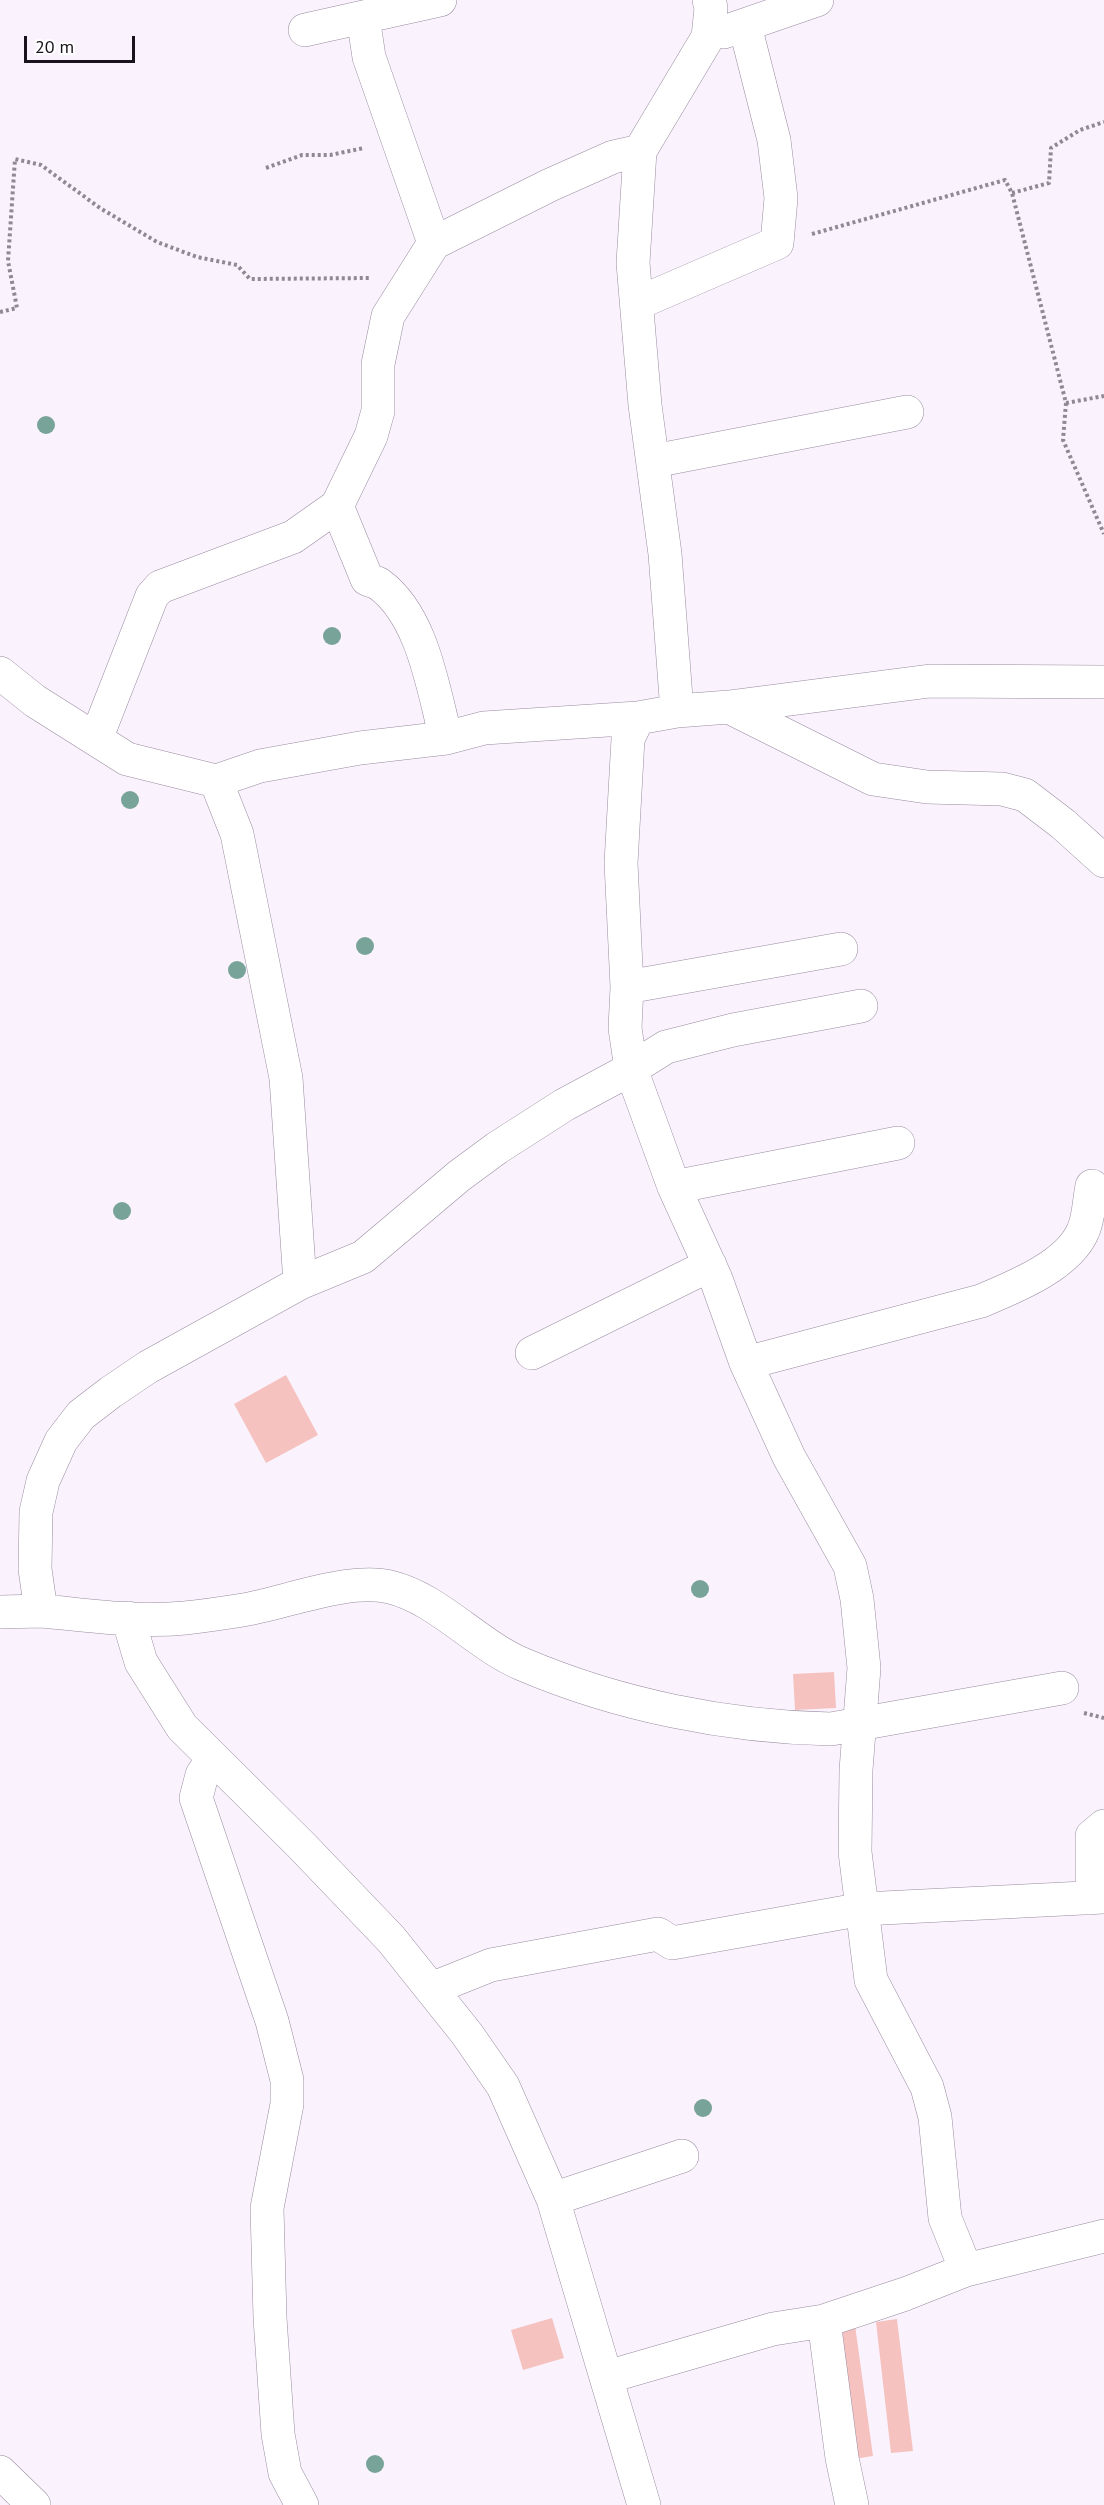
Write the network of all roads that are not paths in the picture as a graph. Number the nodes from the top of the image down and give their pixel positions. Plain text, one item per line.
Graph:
1 (440, 0) edge
2 (709, 0) edge
3 (817, 0) edge
4 (363, 17) junction
5 (746, 26) junction
6 (305, 30) dead end
7 (708, 37) junction
8 (640, 151) junction
9 (434, 243) junction
10 (638, 303) junction
11 (907, 412) dead end
12 (654, 461) junction
13 (337, 506) junction
14 (0, 673) edge
15 (1104, 682) edge
16 (729, 707) junction
17 (676, 711) junction
18 (638, 718) junction
19 (446, 738) junction
20 (96, 739) junction
21 (216, 781) junction
22 (1104, 861) edge
23 (841, 950) dead end
24 (627, 987) junction
25 (861, 1006) dead end
26 (631, 1069) junction
27 (898, 1143) dead end
28 (1092, 1186) dead end
29 (674, 1187) junction
30 (710, 1266) junction
31 (300, 1284) junction
32 (532, 1353) dead end
33 (746, 1363) junction
34 (40, 1611) junction
35 (0, 1612) edge
36 (128, 1618) junction
37 (1062, 1688) dead end
38 (861, 1723) junction
39 (213, 1758) junction
40 (1104, 1826) edge
41 (1098, 1897) edge
42 (863, 1909) junction
43 (431, 1989) junction
44 (682, 2156) dead end
45 (553, 2199) junction
46 (1104, 2236) edge
47 (966, 2270) junction
48 (824, 2321) junction
49 (607, 2377) junction
50 (0, 2472) edge
51 (34, 2505) edge
52 (302, 2505) edge
53 (644, 2505) edge
54 (852, 2505) edge

1 - 4 street
2 - 7 street
3 - 5 street
4 - 6 street
4 - 9 street
5 - 7 street
5 - 10 street
7 - 8 street
8 - 9 street
8 - 10 street
9 - 13 street
10 - 12 street
11 - 12 street
12 - 17 street
13 - 19 street
13 - 20 street
14 - 20 street
15 - 16 street
16 - 17 street
16 - 22 street
17 - 18 street
18 - 19 street
18 - 24 street
19 - 21 street
20 - 21 street
21 - 31 street
23 - 24 street
24 - 26 street
25 - 26 street
26 - 29 street
26 - 31 street
27 - 29 street
28 - 33 street
29 - 30 street
30 - 32 street
30 - 33 street
31 - 34 street
33 - 38 street
34 - 35 street
34 - 36 street
36 - 38 street
36 - 39 street
37 - 38 street
38 - 42 street
39 - 43 street
39 - 52 street
40 - 41 street
41 - 42 street
42 - 43 street
42 - 47 street
43 - 45 street
44 - 45 street
45 - 49 street
46 - 47 street
47 - 48 street
48 - 49 street
48 - 54 street
49 - 53 street
50 - 51 street

